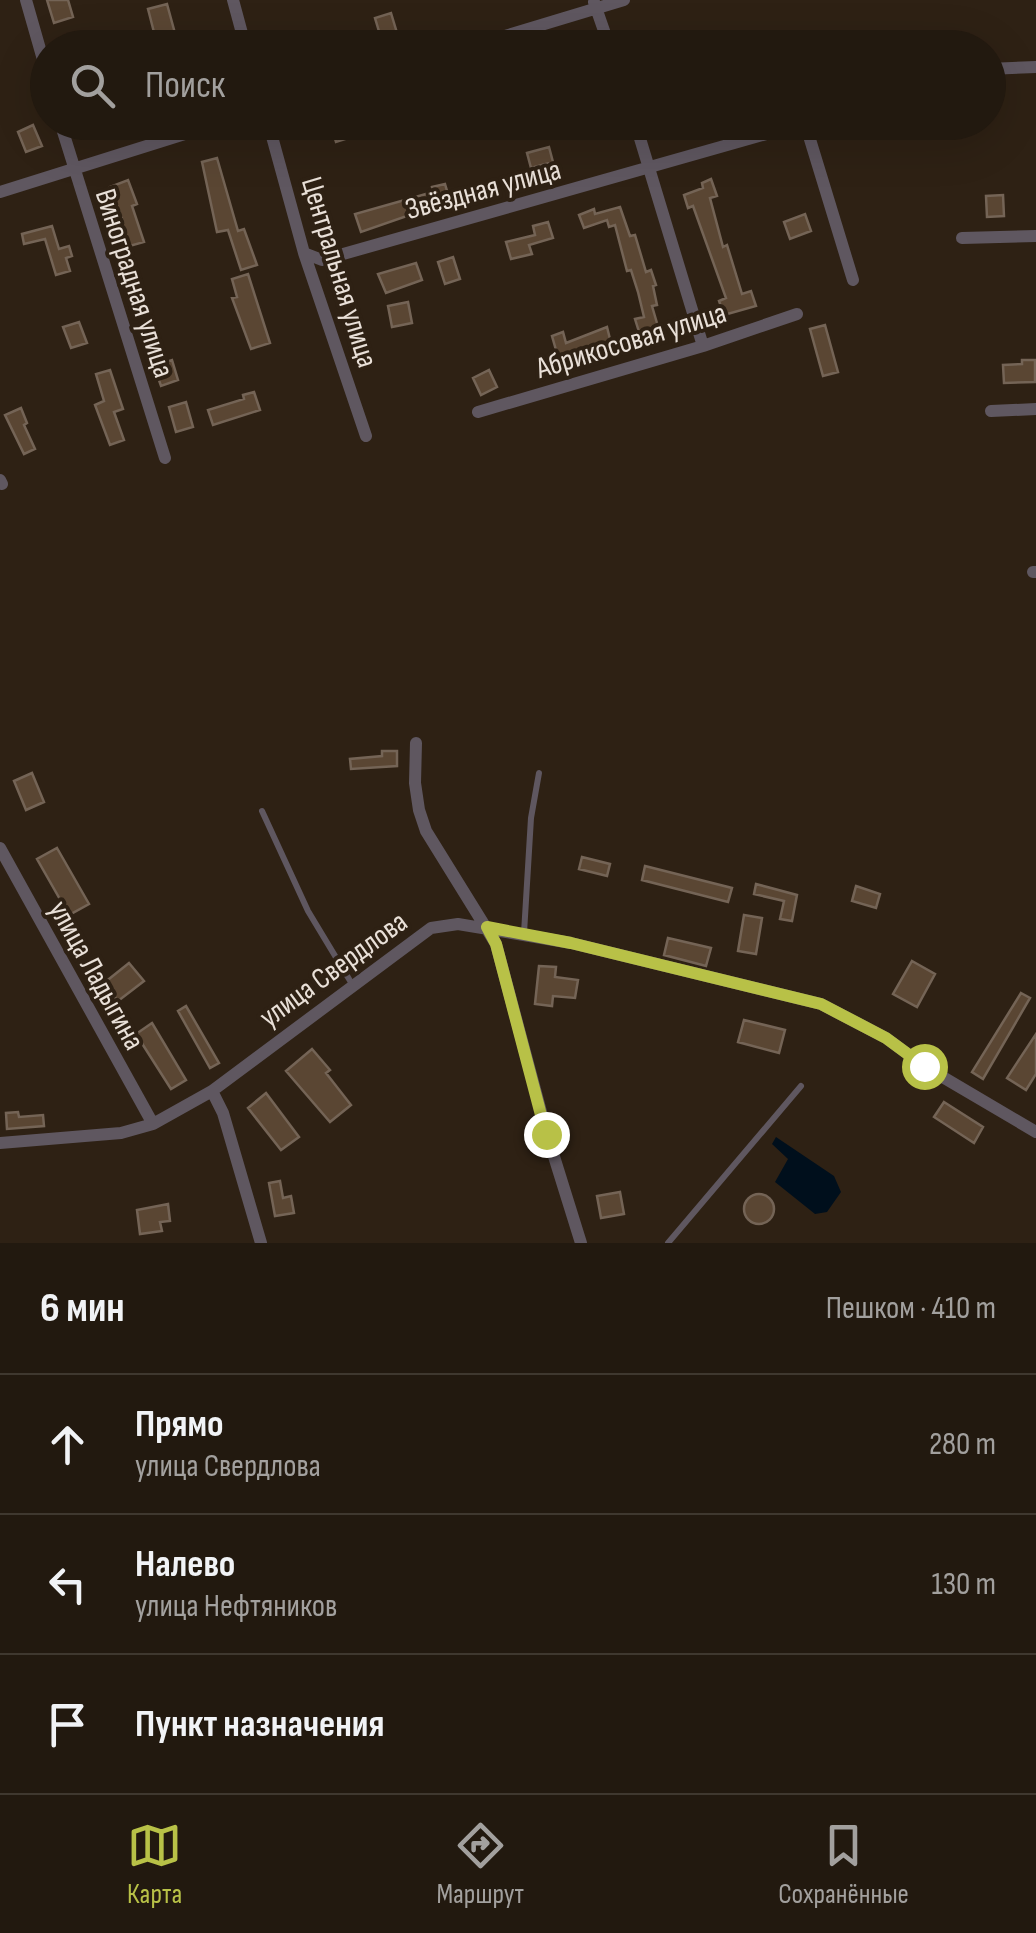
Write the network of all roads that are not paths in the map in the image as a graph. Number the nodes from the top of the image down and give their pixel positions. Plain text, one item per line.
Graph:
1 (26, 0) edge
2 (233, 0) edge
3 (624, 0) edge
4 (595, 4) edge
5 (34, 30) edge
6 (241, 30) edge
7 (518, 30) edge
8 (604, 30) edge
9 (1036, 67) edge
10 (1006, 68) edge
11 (65, 140) edge
12 (168, 140) edge
13 (273, 140) edge
14 (641, 140) edge
15 (747, 140) edge
16 (811, 140) edge
17 (651, 169) junction
18 (74, 171) junction
19 (0, 192) edge
20 (1036, 236) edge
21 (962, 238) dead end
22 (304, 253) junction
23 (852, 280) dead end
24 (797, 314) dead end
25 (703, 346) junction
26 (1036, 409) edge
27 (478, 412) dead end
28 (990, 412) dead end
29 (366, 436) dead end
30 (165, 458) dead end
31 (416, 743) dead end
32 (539, 773) dead end
33 (262, 811) dead end
34 (0, 848) edge
35 (487, 927) junction
36 (524, 934) junction
37 (352, 984) junction
38 (802, 1086) dead end
39 (212, 1091) junction
40 (153, 1124) junction
41 (1036, 1132) edge
42 (0, 1143) edge
43 (260, 1243) edge
44 (581, 1243) edge
45 (668, 1243) edge

1 - 5 street
2 - 6 street
3 - 4 street
4 - 7 street
4 - 8 street
9 - 10 street
11 - 18 street, Виноградная улица
12 - 18 street
13 - 22 street, Центральная улица
14 - 17 street
15 - 17 street, Звёздная улица
16 - 23 street, Звёздная улица
17 - 22 street, Звёздная улица
17 - 25 street
18 - 19 street
18 - 30 street, Виноградная улица
20 - 21 street
22 - 29 street, Центральная улица
24 - 25 street, Абрикосовая улица
25 - 27 street, Абрикосовая улица
26 - 28 street
31 - 35 street
32 - 36 lane
33 - 37 lane
34 - 40 street, улица Ладыгина
35 - 36 street, улица Свердлова
35 - 37 street, улица Свердлова
35 - 44 street
36 - 41 street, улица Свердлова
37 - 39 street, улица Свердлова
38 - 45 lane
39 - 40 street, улица Свердлова
39 - 43 street
40 - 42 street, улица Свердлова

